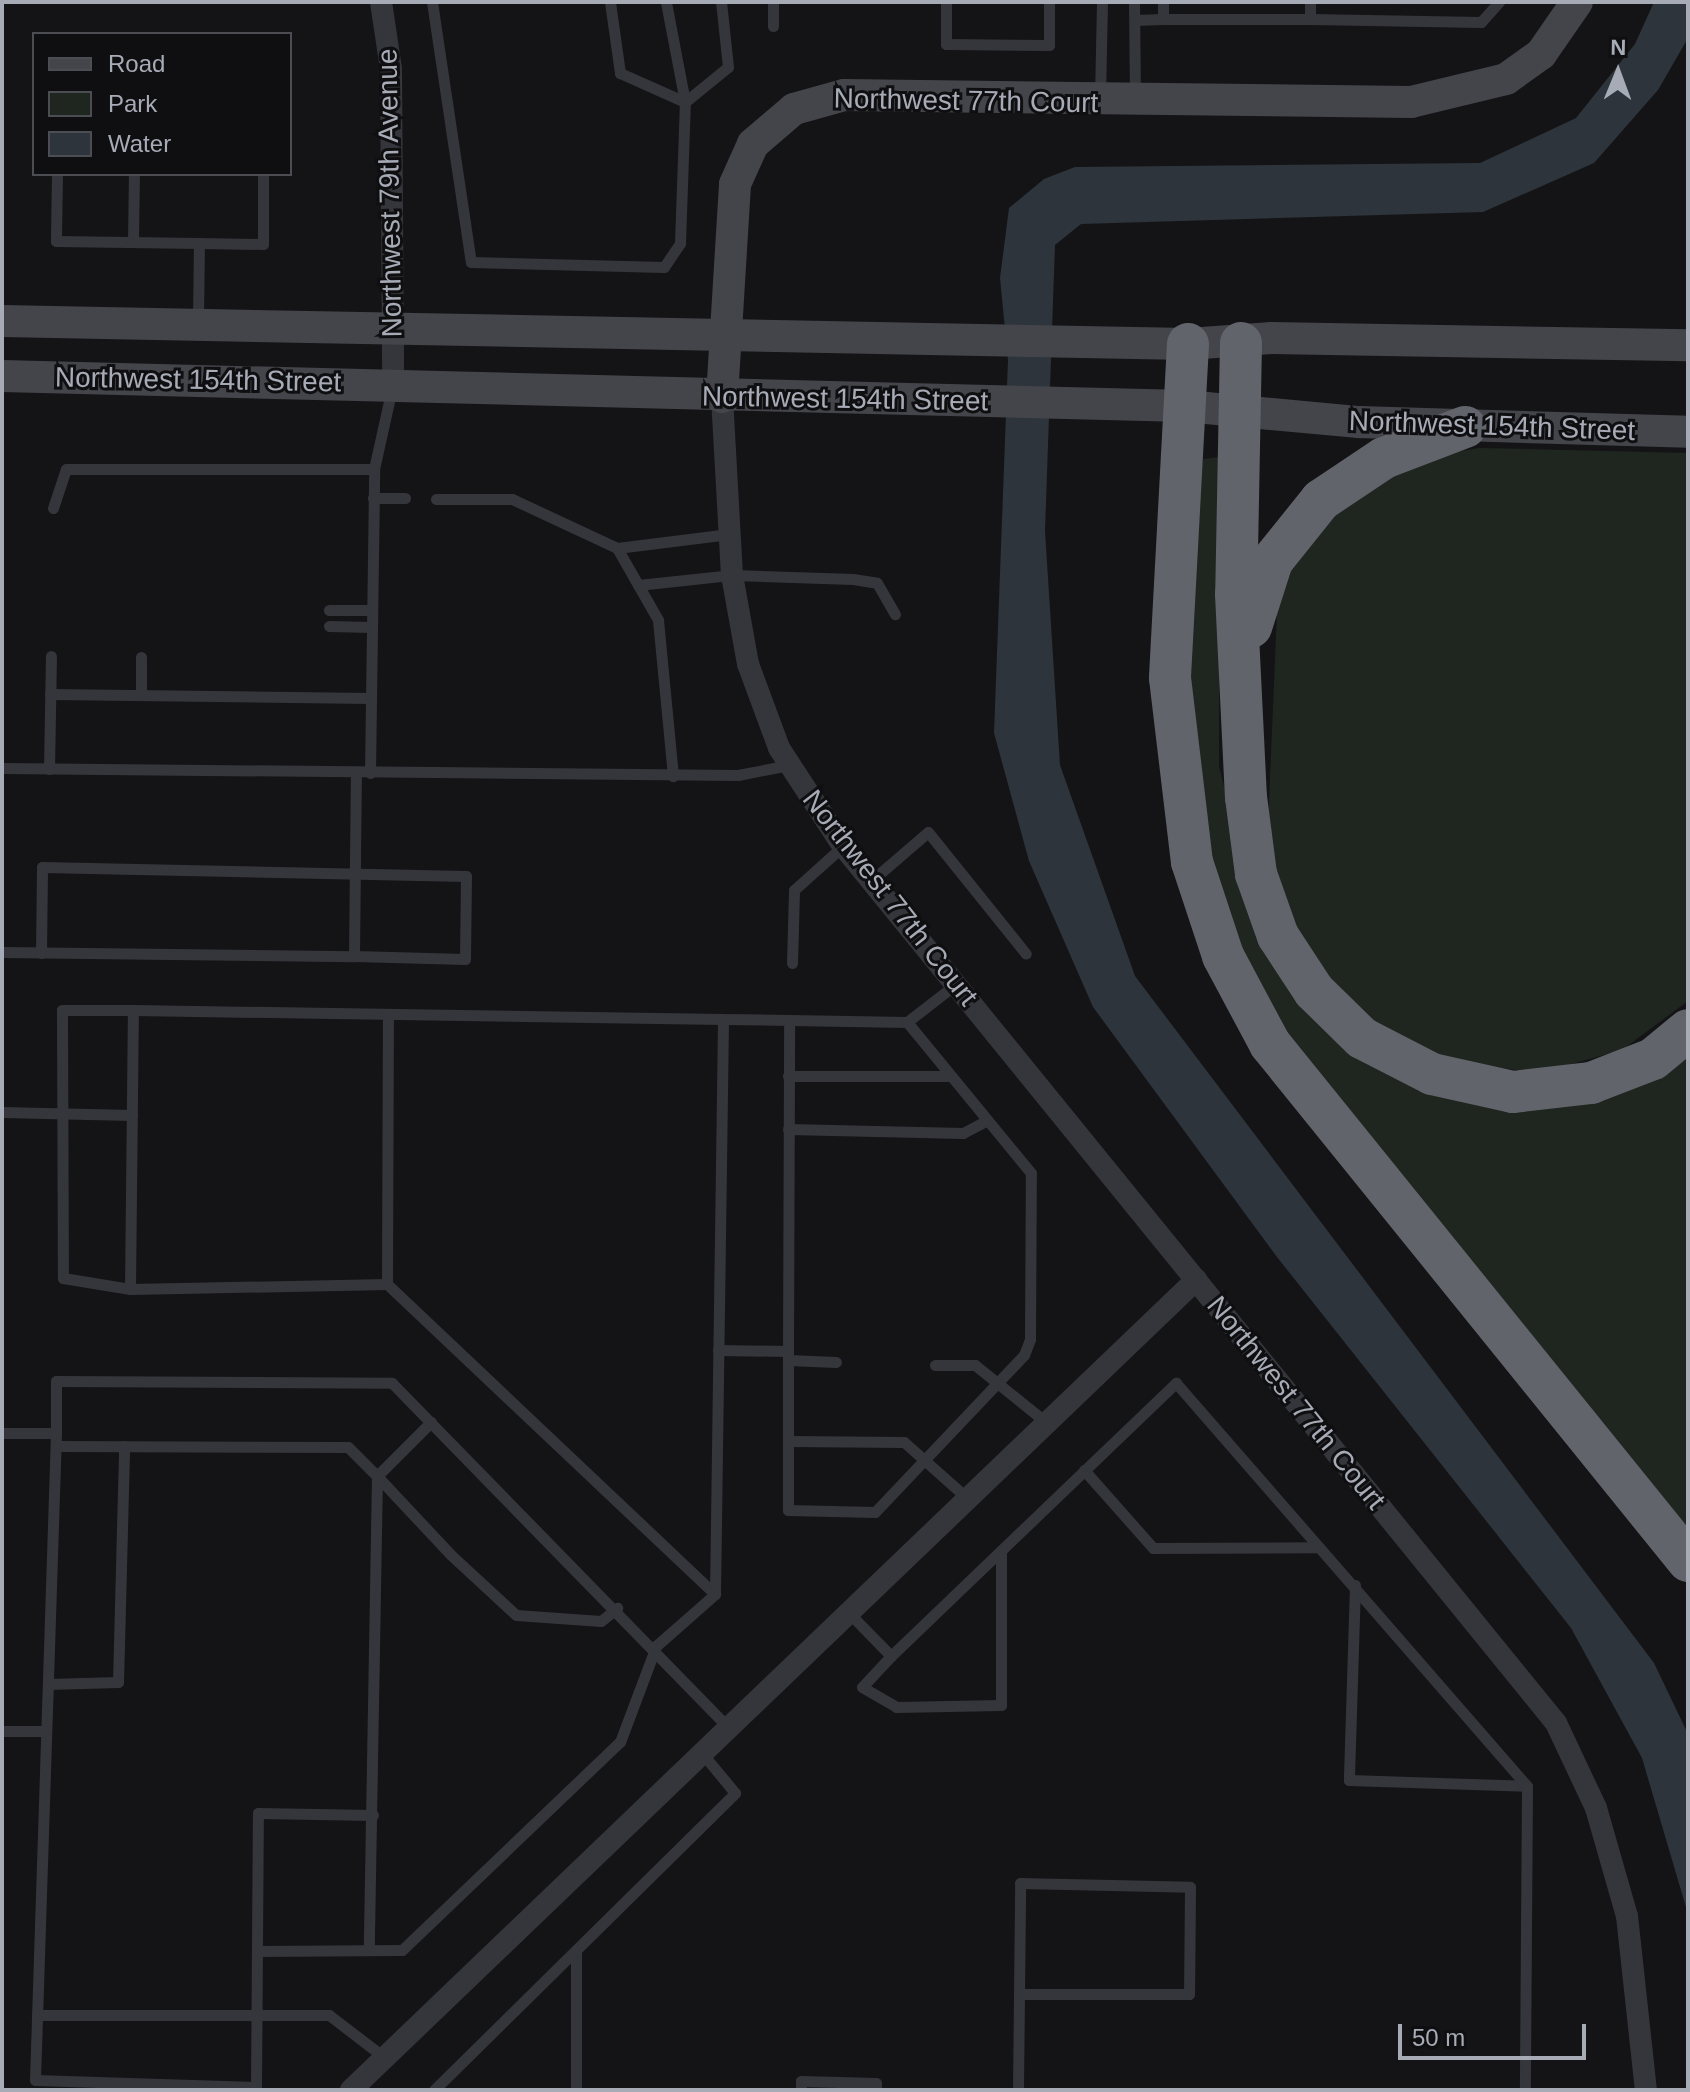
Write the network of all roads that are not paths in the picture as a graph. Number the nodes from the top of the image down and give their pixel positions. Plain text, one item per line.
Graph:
1 (381, 2) edge
2 (432, 2) edge
3 (610, 2) edge
4 (666, 2) edge
5 (721, 2) edge
6 (773, 2) edge
7 (946, 2) edge
8 (1049, 2) edge
9 (1102, 2) edge
10 (1134, 2) edge
11 (1163, 2) edge
12 (1310, 2) edge
13 (1499, 2) edge
14 (1577, 2) edge
15 (1163, 19) junction
16 (1310, 19) junction
17 (1135, 20) junction
18 (773, 26) dead end
19 (685, 102) junction
20 (1100, 103) junction
21 (1135, 104) junction
22 (57, 176) edge
23 (134, 176) edge
24 (263, 176) edge
25 (133, 242) junction
26 (199, 243) junction
27 (2, 321) edge
28 (198, 325) junction
29 (395, 329) junction
30 (723, 336) junction
31 (1241, 343) junction
32 (1188, 344) junction
33 (1688, 345) edge
34 (2, 376) edge
35 (393, 385) junction
36 (722, 397) junction
37 (1185, 406) junction
38 (1238, 413) junction
39 (1465, 427) junction
40 (1688, 432) edge
41 (374, 469) junction
42 (373, 498) junction
43 (405, 498) dead end
44 (436, 499) dead end
45 (53, 508) dead end
46 (729, 534) junction
47 (617, 548) junction
48 (732, 575) junction
49 (638, 585) junction
50 (329, 610) dead end
51 (371, 610) junction
52 (895, 614) dead end
53 (329, 626) dead end
54 (371, 627) junction
55 (51, 656) dead end
56 (141, 657) dead end
57 (1241, 671) junction
58 (50, 694) junction
59 (141, 695) junction
60 (370, 698) junction
61 (789, 765) junction
62 (2, 768) edge
63 (49, 769) junction
64 (356, 773) junction
65 (370, 773) junction
66 (673, 776) junction
67 (843, 846) junction
68 (355, 873) junction
69 (871, 881) junction
70 (2, 952) edge
71 (41, 953) junction
72 (1026, 954) dead end
73 (354, 956) junction
74 (792, 963) dead end
75 (956, 984) junction
76 (133, 1010) junction
77 (388, 1014) junction
78 (723, 1019) junction
79 (789, 1020) junction
80 (907, 1022) junction
81 (1688, 1030) edge
82 (788, 1076) junction
83 (949, 1076) junction
84 (2, 1112) edge
85 (60, 1113) junction
86 (132, 1115) junction
87 (987, 1120) junction
88 (788, 1129) junction
89 (1196, 1280) junction
90 (387, 1284) junction
91 (130, 1289) junction
92 (718, 1350) junction
93 (788, 1356) junction
94 (836, 1362) dead end
95 (935, 1365) dead end
96 (998, 1382) junction
97 (431, 1422) junction
98 (1047, 1423) junction
99 (2, 1433) edge
100 (56, 1433) junction
101 (789, 1441) junction
102 (56, 1446) junction
103 (124, 1446) junction
104 (926, 1457) junction
105 (1084, 1470) junction
106 (377, 1476) junction
107 (968, 1499) junction
108 (1319, 1547) junction
109 (1001, 1551) junction
110 (1688, 1561) edge
111 (1355, 1585) junction
112 (715, 1594) junction
113 (617, 1608) junction
114 (849, 1613) junction
115 (656, 1646) junction
116 (891, 1656) junction
117 (48, 1684) junction
118 (729, 1728) junction
119 (2, 1731) edge
120 (46, 1731) junction
121 (702, 1753) junction
122 (1527, 1786) junction
123 (373, 1815) junction
124 (369, 1950) junction
125 (257, 1951) junction
126 (576, 1951) junction
127 (1019, 1994) junction
128 (37, 2015) junction
129 (257, 2015) junction
130 (385, 2058) junction
131 (351, 2090) edge
132 (434, 2090) edge
133 (576, 2090) edge
134 (801, 2090) edge
135 (876, 2090) edge
136 (1018, 2090) edge
137 (1525, 2090) edge
138 (1646, 2090) edge

1 - 29 street, Northwest 79th Avenue
2 - 19 lane
3 - 19 lane
4 - 19 lane
5 - 19 lane
6 - 18 lane
7 - 8 lane
9 - 20 lane
10 - 17 lane
11 - 15 lane
12 - 16 lane
13 - 16 lane
14 - 21 main road, Northwest 77th Court
15 - 16 lane
15 - 17 lane
17 - 21 lane
20 - 21 main road, Northwest 77th Court
20 - 30 main road, Northwest 77th Court
22 - 25 lane
23 - 25 lane
24 - 26 lane
25 - 26 lane
26 - 28 lane
27 - 28 main road, Northwest 154th Street
28 - 29 main road, Northwest 154th Street
29 - 30 main road, Northwest 154th Street
29 - 35 street, Northwest 79th Avenue
30 - 32 main road, Northwest 154th Street
30 - 36 main road, Northwest 77th Court
31 - 32 main road, Northwest 154th Street
31 - 33 main road, Northwest 154th Street
31 - 38 highway
32 - 37 highway
34 - 35 main road, Northwest 154th Street
35 - 36 main road, Northwest 154th Street
35 - 41 lane
36 - 37 main road, Northwest 154th Street
36 - 46 street, Northwest 77th Court
37 - 38 main road, Northwest 154th Street
37 - 110 highway
38 - 39 main road, Northwest 154th Street
38 - 57 highway
39 - 40 main road, Northwest 154th Street
39 - 57 highway
41 - 42 lane
41 - 45 lane
42 - 43 lane
42 - 51 lane
44 - 47 lane
46 - 47 lane
46 - 48 street, Northwest 77th Court
47 - 49 lane
48 - 49 lane
48 - 52 lane
48 - 61 street, Northwest 77th Court
49 - 66 lane
50 - 51 lane
51 - 54 lane
53 - 54 lane
54 - 60 lane
55 - 58 lane
56 - 59 lane
57 - 81 highway
58 - 59 lane
58 - 63 lane
59 - 60 lane
60 - 65 lane
61 - 66 lane
61 - 67 street, Northwest 77th Court
62 - 63 lane
63 - 64 lane
64 - 65 lane
64 - 68 lane
65 - 66 lane
67 - 69 street, Northwest 77th Court
67 - 74 lane
68 - 71 lane
68 - 73 lane
68 - 73 lane
69 - 72 lane
69 - 75 street, Northwest 77th Court
70 - 71 lane
71 - 73 lane
75 - 80 lane
75 - 89 street, Northwest 77th Court
76 - 77 lane
76 - 85 lane
76 - 86 lane
77 - 78 lane
77 - 90 lane
78 - 79 lane
78 - 92 lane
79 - 80 lane
79 - 82 lane
80 - 83 lane
82 - 83 lane
82 - 88 lane
83 - 87 lane
84 - 85 lane
85 - 86 lane
85 - 91 lane
86 - 91 lane
87 - 88 lane
87 - 96 lane
88 - 93 lane
89 - 98 street
89 - 138 street, Northwest 77th Court
90 - 91 lane
90 - 112 lane
92 - 93 lane
92 - 112 lane
93 - 94 lane
93 - 101 lane
95 - 96 lane
96 - 98 lane
96 - 104 lane
97 - 100 lane
97 - 106 lane
97 - 113 lane
98 - 107 street
99 - 100 lane
100 - 102 lane
101 - 104 lane
101 - 104 lane
102 - 103 lane
102 - 117 lane
103 - 106 lane
103 - 117 lane
104 - 107 lane
105 - 108 lane
105 - 108 lane
105 - 109 lane
106 - 113 lane
106 - 123 lane
107 - 114 street
108 - 111 lane
109 - 116 lane
109 - 116 lane
111 - 122 lane
111 - 122 lane
112 - 115 lane
113 - 115 lane
114 - 116 lane
114 - 118 street
115 - 118 lane
115 - 124 lane
117 - 120 lane
118 - 121 street
119 - 120 lane
120 - 128 lane
121 - 126 lane
121 - 130 street
122 - 137 lane
123 - 124 lane
123 - 125 lane
124 - 125 lane
125 - 129 lane
126 - 132 lane
126 - 133 lane
127 - 127 lane
127 - 136 lane
128 - 129 lane
128 - 129 lane
129 - 130 lane
130 - 131 street
134 - 135 lane

